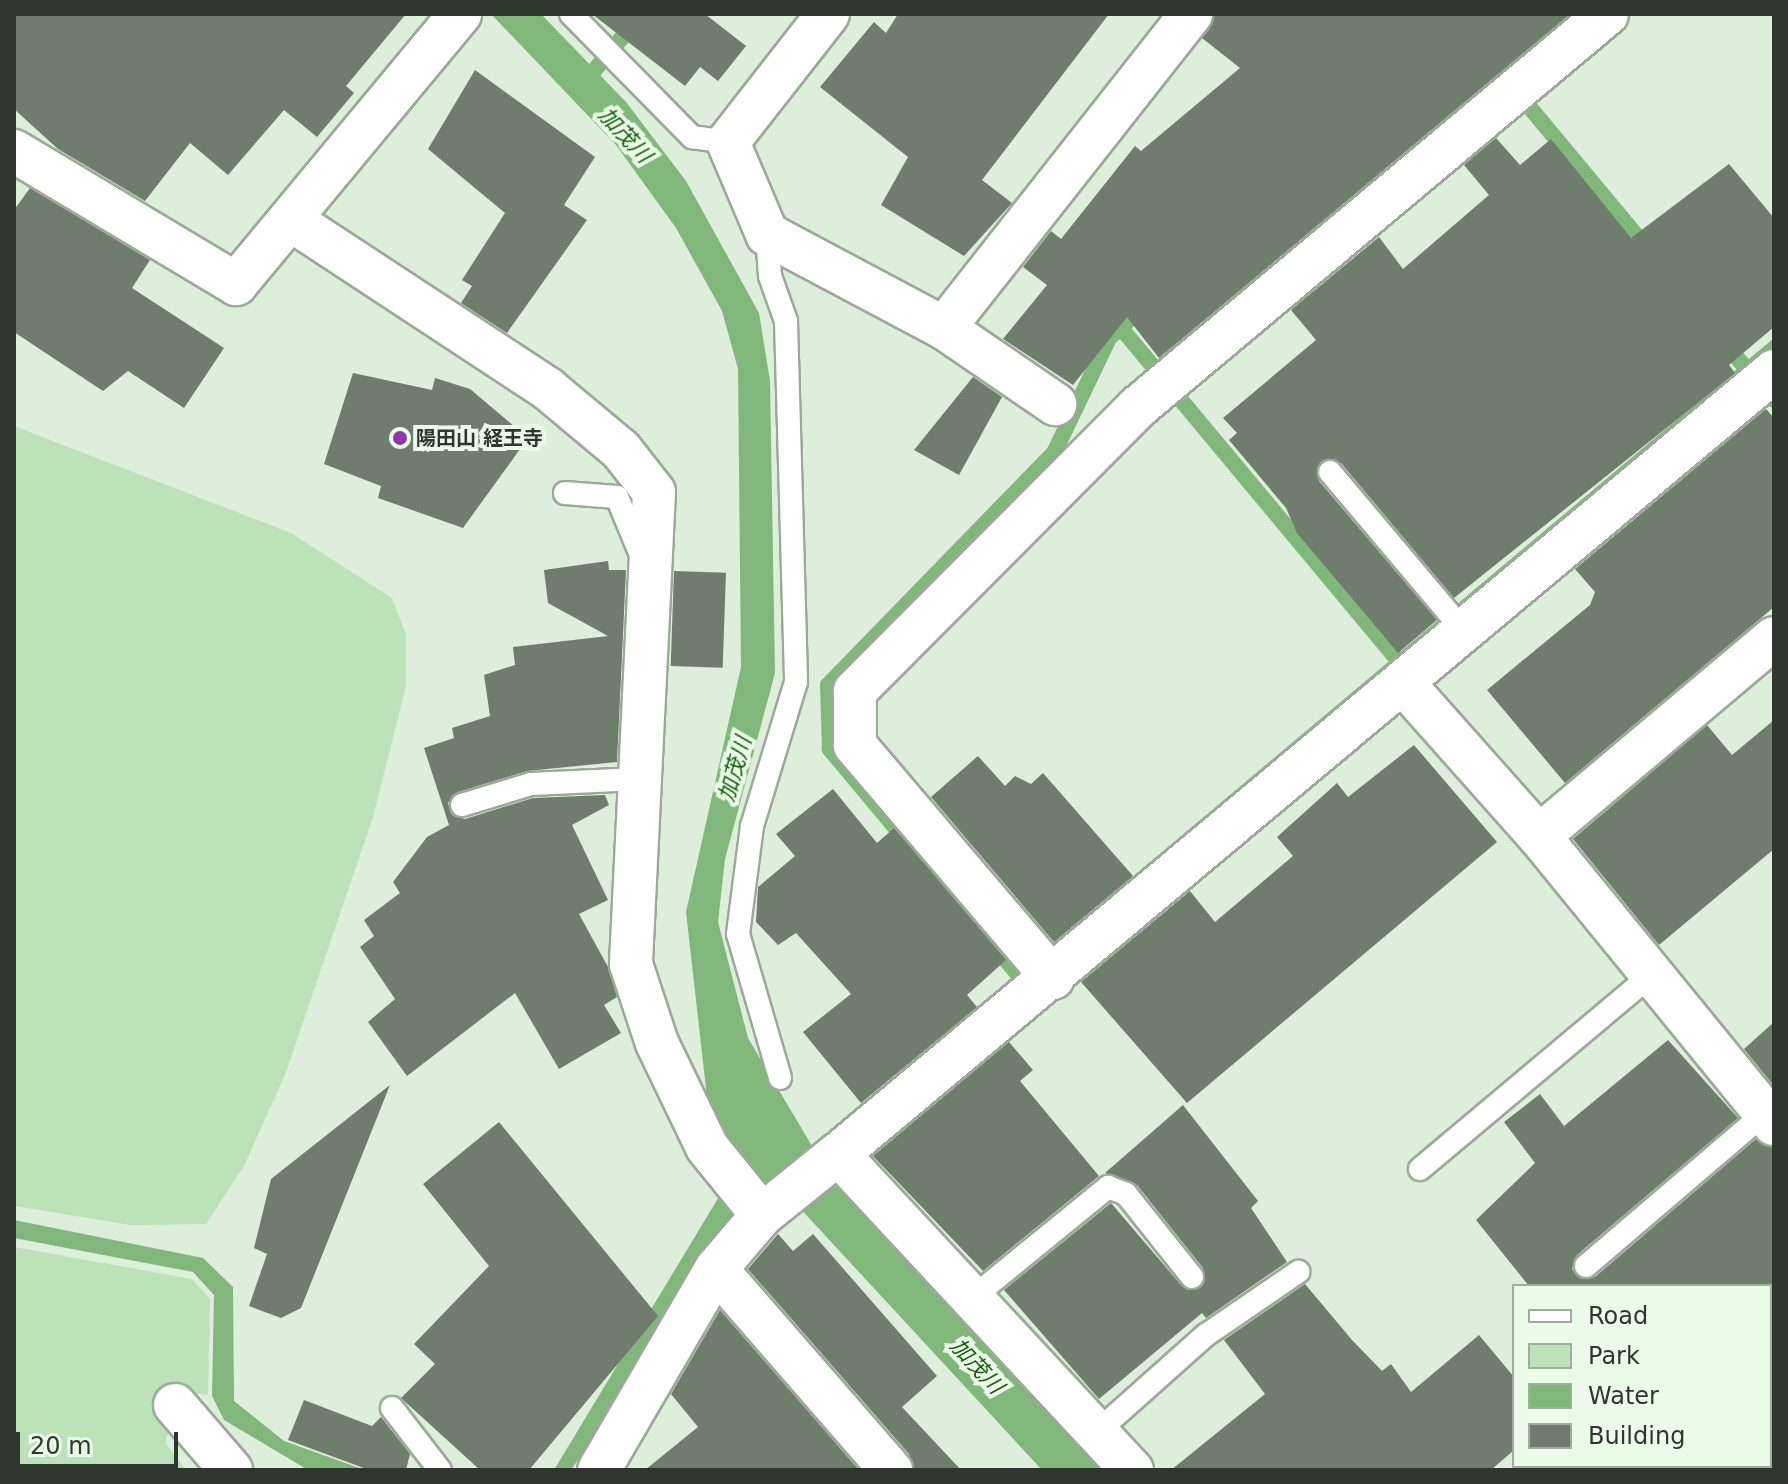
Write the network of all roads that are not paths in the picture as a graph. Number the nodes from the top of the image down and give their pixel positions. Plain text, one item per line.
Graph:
1 (460, 14) edge
2 (571, 14) edge
3 (828, 14) edge
4 (1191, 14) edge
5 (1607, 14) edge
6 (728, 142) junction
7 (14, 151) edge
8 (291, 220) junction
9 (767, 234) junction
10 (944, 328) junction
11 (1774, 371) edge
12 (1055, 404) dead end
13 (1330, 472) dead end
14 (565, 493) dead end
15 (646, 567) junction
16 (1463, 630) junction
17 (1774, 638) edge
18 (1403, 683) junction
19 (639, 779) junction
20 (462, 805) dead end
21 (1539, 836) junction
22 (1652, 974) junction
23 (1053, 978) junction
24 (780, 1078) dead end
25 (1770, 1118) edge
26 (834, 1158) junction
27 (1420, 1169) dead end
28 (771, 1207) junction
29 (1586, 1266) dead end
30 (716, 1269) junction
31 (1298, 1272) dead end
32 (1192, 1277) dead end
33 (972, 1298) junction
34 (175, 1405) dead end
35 (392, 1408) dead end
36 (1097, 1432) junction
37 (231, 1470) edge
38 (440, 1470) edge
39 (599, 1470) edge
40 (891, 1470) edge
41 (1132, 1470) edge

1 - 8 street
2 - 6 lane
3 - 6 street
4 - 10 street
5 - 23 street
6 - 9 street
7 - 8 street
8 - 15 street
9 - 10 street
9 - 24 lane
10 - 12 street
11 - 16 street
13 - 16 lane
14 - 15 lane
15 - 19 street
16 - 18 street
17 - 21 street
18 - 21 street
18 - 23 street
19 - 20 lane
19 - 28 street
21 - 22 street
22 - 25 street
22 - 27 lane
23 - 26 street
25 - 29 lane
26 - 28 street
26 - 33 street
28 - 30 street
30 - 39 street
30 - 40 street
31 - 36 lane
32 - 33 lane
33 - 36 street
34 - 37 street
35 - 38 lane
36 - 41 street

